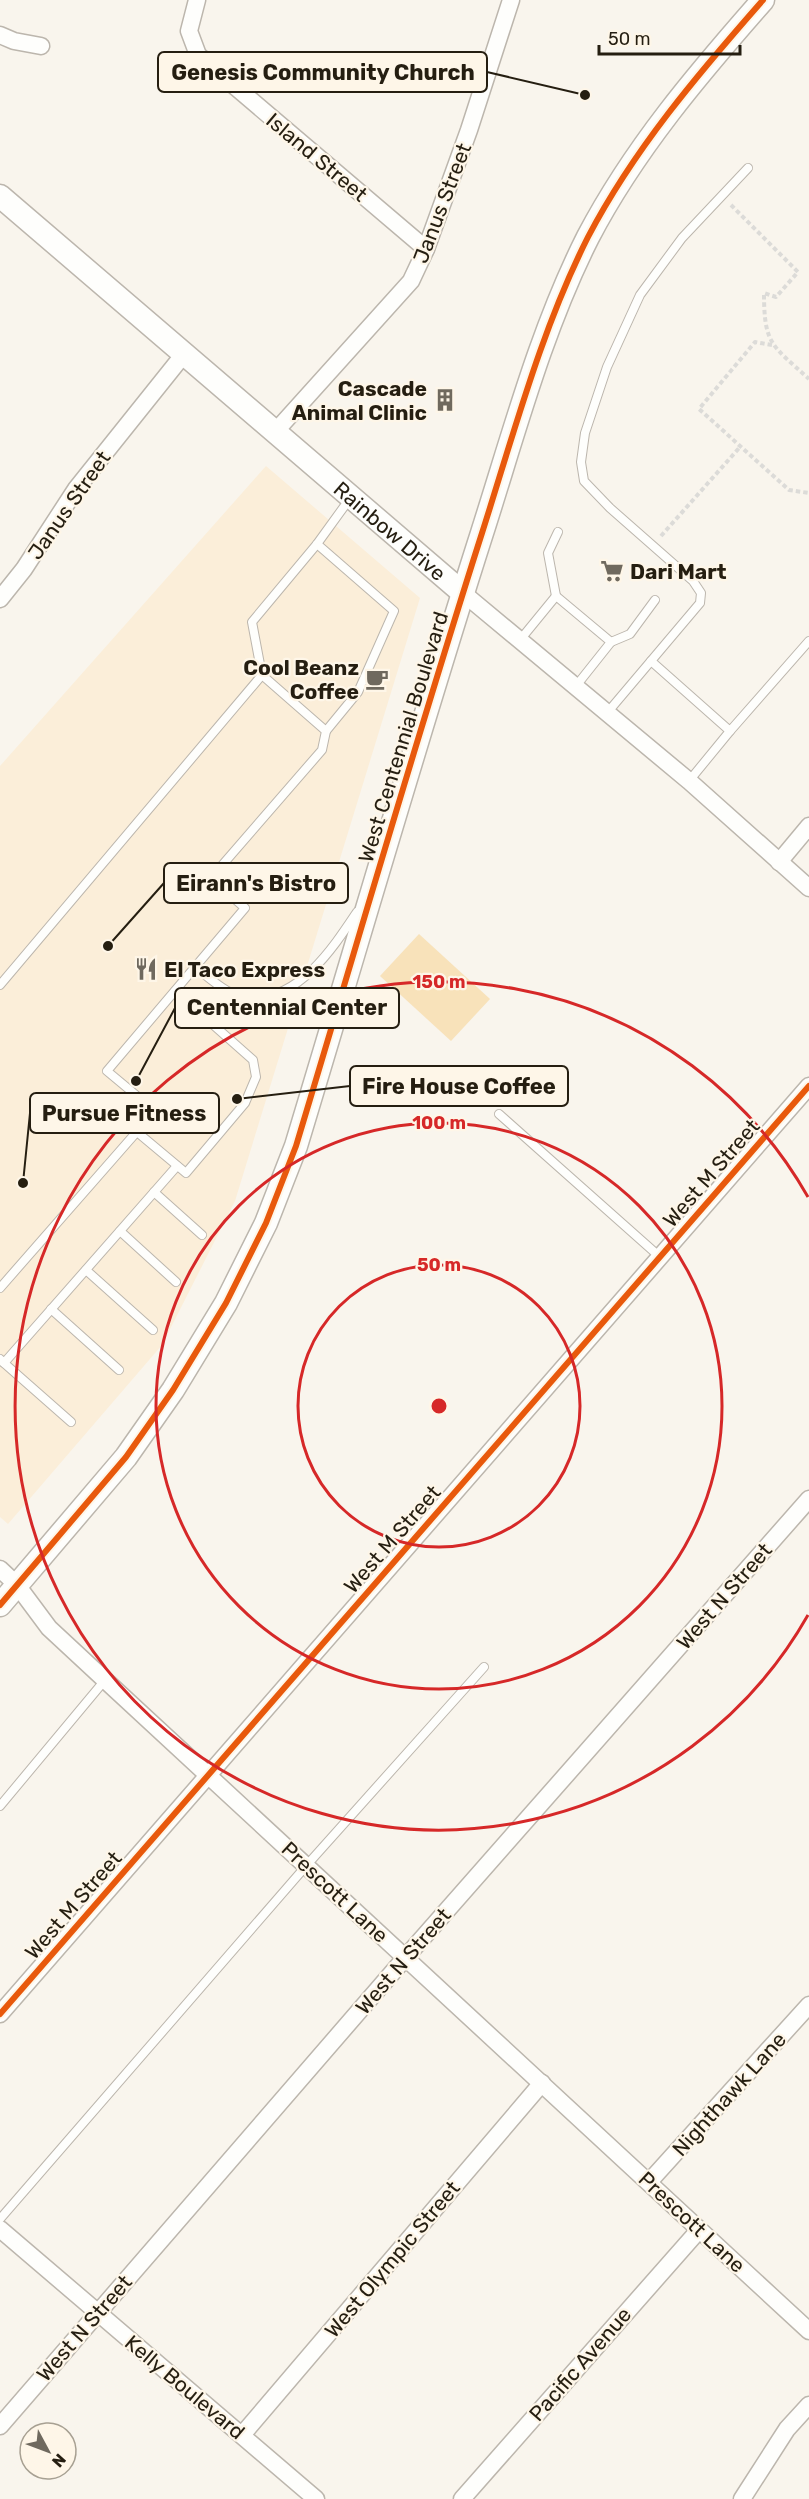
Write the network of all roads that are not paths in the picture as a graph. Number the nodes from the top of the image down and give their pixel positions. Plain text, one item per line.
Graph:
1 (197, 0) edge
2 (511, 0) edge
3 (763, 0) edge
4 (0, 35) edge
5 (40, 46) dead end
6 (748, 168) dead end
7 (0, 196) edge
8 (426, 249) junction
9 (184, 354) junction
10 (275, 432) junction
11 (351, 497) junction
12 (558, 532) dead end
13 (317, 544) junction
14 (463, 593) junction
15 (556, 596) junction
16 (0, 599) edge
17 (655, 600) dead end
18 (520, 640) junction
19 (809, 641) edge
20 (611, 642) junction
21 (651, 662) junction
22 (262, 675) junction
23 (576, 686) junction
24 (608, 712) junction
25 (326, 731) junction
26 (730, 731) junction
27 (688, 781) junction
28 (809, 826) edge
29 (779, 862) junction
30 (376, 884) junction
31 (809, 888) edge
32 (195, 967) junction
33 (0, 985) edge
34 (175, 991) junction
35 (809, 1086) edge
36 (499, 1114) dead end
37 (137, 1132) junction
38 (177, 1166) junction
39 (154, 1192) junction
40 (120, 1231) junction
41 (202, 1235) dead end
42 (660, 1257) junction
43 (86, 1270) junction
44 (176, 1282) dead end
45 (0, 1288) edge
46 (51, 1309) junction
47 (153, 1330) dead end
48 (2, 1361) edge
49 (119, 1370) dead end
50 (71, 1422) dead end
51 (809, 1499) edge
52 (0, 1569) edge
53 (17, 1585) junction
54 (0, 1605) edge
55 (484, 1667) dead end
56 (105, 1680) junction
57 (208, 1774) junction
58 (0, 1806) edge
59 (306, 1866) junction
60 (405, 1958) junction
61 (809, 2005) edge
62 (0, 2014) edge
63 (542, 2083) junction
64 (649, 2182) junction
65 (0, 2219) edge
66 (0, 2229) edge
67 (699, 2230) junction
68 (98, 2313) junction
69 (809, 2331) edge
70 (809, 2405) edge
71 (0, 2426) edge
72 (242, 2435) junction
73 (316, 2499) edge
74 (462, 2499) edge
75 (742, 2499) edge

1 - 8 street, Island Street
2 - 8 street, Janus Street
3 - 14 main road, West Centennial Boulevard
4 - 5 street
6 - 21 lane
7 - 9 main road, Rainbow Drive
8 - 10 street, Janus Street
9 - 10 main road, Rainbow Drive
9 - 16 street, Janus Street
10 - 11 main road, Rainbow Drive
11 - 13 lane
11 - 14 main road, Rainbow Drive
12 - 15 lane
13 - 22 lane
13 - 25 lane
14 - 18 street, Rainbow Drive
14 - 30 main road, West Centennial Boulevard
15 - 18 lane
15 - 20 lane
17 - 20 lane
18 - 23 street, Rainbow Drive
19 - 26 lane
20 - 23 lane
21 - 24 lane
21 - 26 lane
22 - 25 lane
22 - 33 lane
23 - 24 street, Rainbow Drive
24 - 27 street, Rainbow Drive
25 - 32 lane
26 - 27 lane
27 - 29 street, Rainbow Drive
28 - 29 street
29 - 31 street, Rainbow Drive
30 - 32 lane
30 - 53 main road, West Centennial Boulevard
32 - 34 lane
34 - 37 lane
34 - 38 lane
35 - 42 street, West M Street
36 - 42 lane
37 - 38 lane
37 - 45 lane
38 - 39 lane
39 - 40 lane
39 - 41 lane
40 - 43 lane
40 - 44 lane
42 - 57 street, West M Street
43 - 46 lane
43 - 47 lane
46 - 48 lane
46 - 49 lane
48 - 50 lane
51 - 60 street, West N Street
52 - 53 street, Prescott Lane
53 - 54 main road, West Centennial Boulevard
53 - 56 street, Prescott Lane
55 - 59 lane
56 - 57 street, Prescott Lane
56 - 58 lane
57 - 59 street, Prescott Lane
57 - 62 street, West M Street
59 - 60 street, Prescott Lane
59 - 65 lane
60 - 63 street, Prescott Lane
60 - 68 street, West N Street
61 - 64 street, Nighthawk Lane
63 - 64 street, Prescott Lane
63 - 72 street, West Olympic Street
64 - 67 street, Prescott Lane
66 - 68 street, Kelly Boulevard
67 - 69 street, Prescott Lane
67 - 74 street, Pacific Avenue
68 - 71 street, West N Street
68 - 72 street, Kelly Boulevard
70 - 75 street
72 - 73 street, Kelly Boulevard

